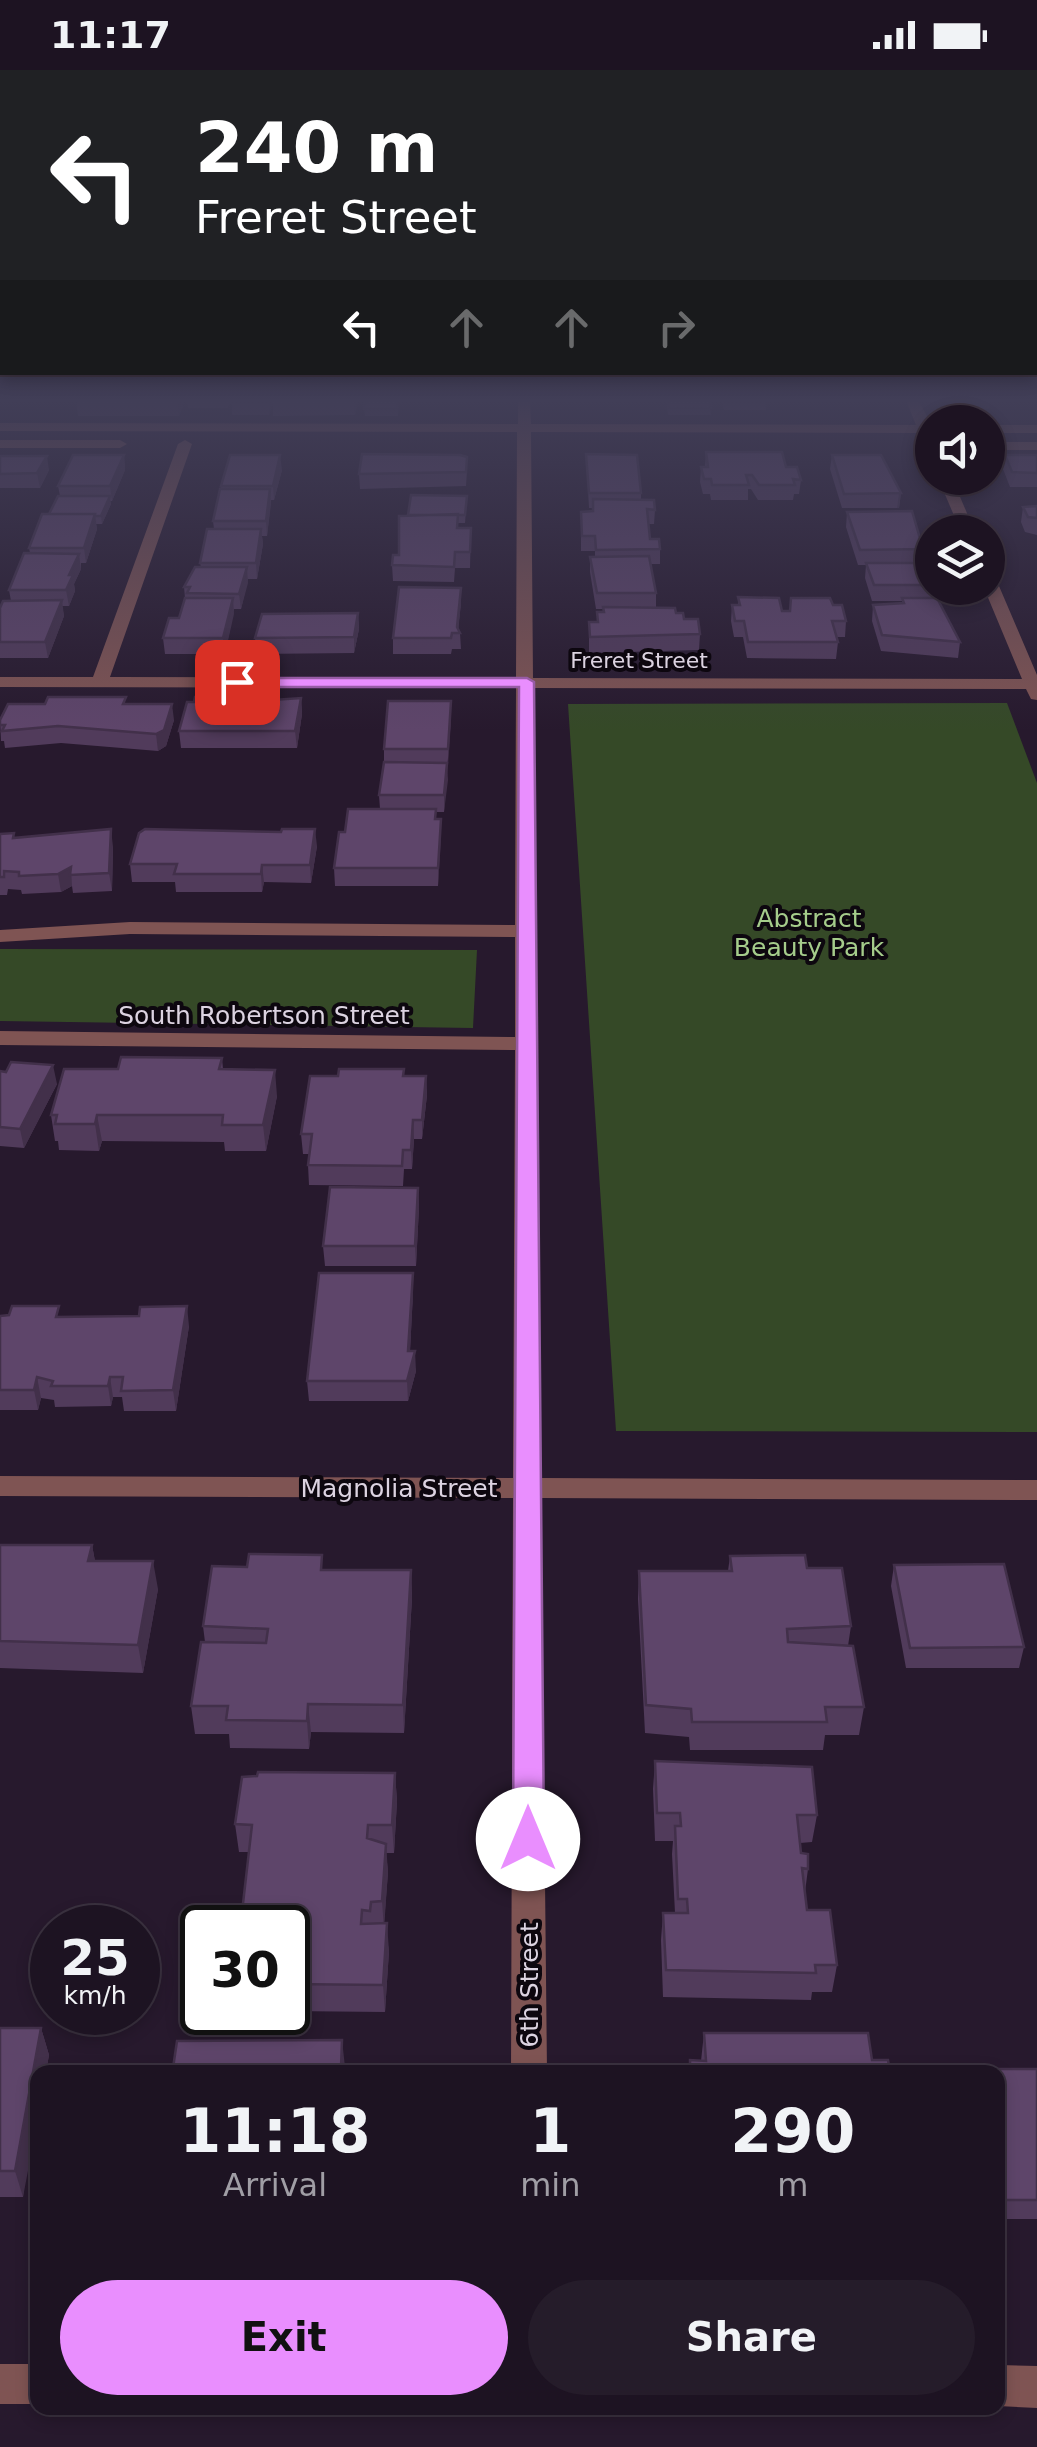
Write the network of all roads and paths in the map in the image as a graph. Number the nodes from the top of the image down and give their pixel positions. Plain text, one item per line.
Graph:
1 (162, 509) edge
2 (526, 509) edge
3 (1000, 605) edge
4 (0, 682) edge
5 (100, 682) junction
6 (527, 682) junction
7 (1035, 688) edge
8 (527, 931) junction
9 (0, 936) edge
10 (0, 1038) edge
11 (528, 1044) junction
12 (0, 1486) edge
13 (528, 1488) junction
14 (1037, 1490) edge
15 (529, 2065) edge
16 (0, 2384) edge
17 (30, 2384) edge
18 (1005, 2386) edge
19 (1037, 2386) edge

1 - 5 street
2 - 6 street, 6th Street
3 - 7 street
4 - 5 street, Freret Street
5 - 6 street, Freret Street
6 - 7 street, Freret Street
6 - 8 street, 6th Street
8 - 9 street
8 - 11 street, 6th Street
10 - 11 street, South Robertson Street
11 - 13 street, 6th Street
12 - 13 street, Magnolia Street
13 - 14 street, Magnolia Street
13 - 15 street, 6th Street
16 - 17 street
18 - 19 street

